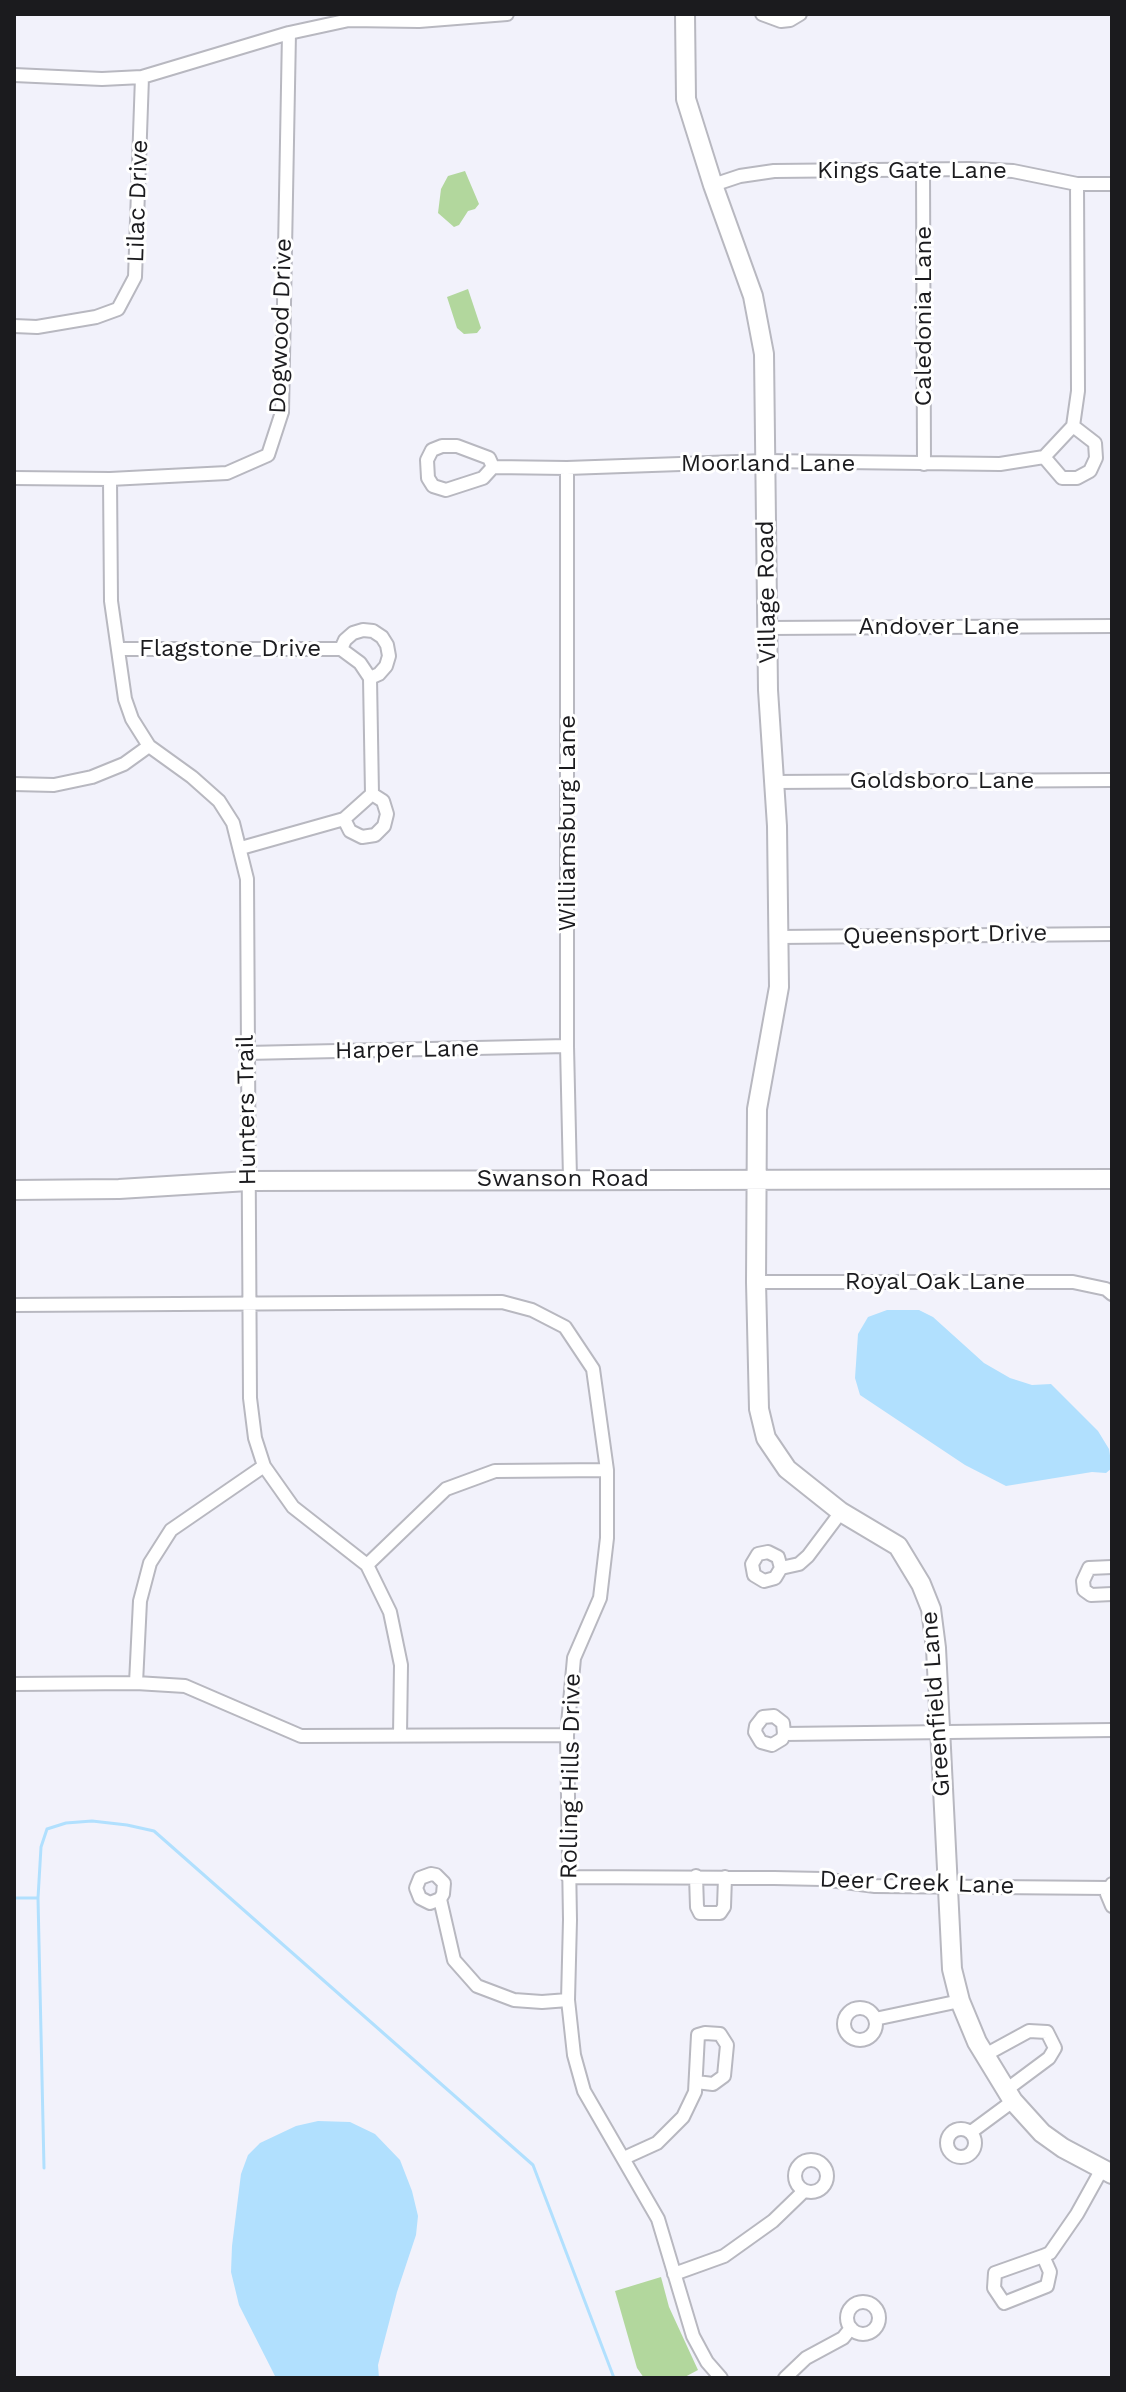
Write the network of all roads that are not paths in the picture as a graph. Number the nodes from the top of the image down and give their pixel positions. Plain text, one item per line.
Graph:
1 (507, 14) edge
2 (685, 14) edge
3 (762, 14) edge
4 (800, 14) edge
5 (289, 33) junction
6 (14, 75) edge
7 (142, 77) junction
8 (923, 169) junction
9 (1077, 184) junction
10 (1112, 184) edge
11 (713, 185) junction
12 (14, 326) edge
13 (1073, 426) junction
14 (1044, 457) junction
15 (765, 461) junction
16 (924, 464) junction
17 (493, 467) junction
18 (567, 468) junction
19 (14, 478) edge
20 (110, 479) junction
21 (1112, 626) edge
22 (767, 628) junction
23 (119, 649) junction
24 (341, 649) junction
25 (370, 678) junction
26 (149, 746) junction
27 (1112, 780) edge
28 (772, 782) junction
29 (14, 784) edge
30 (372, 794) junction
31 (344, 819) junction
32 (241, 848) junction
33 (1112, 934) edge
34 (778, 937) junction
35 (567, 1046) junction
36 (246, 1053) junction
37 (570, 1178) junction
38 (1112, 1179) edge
39 (758, 1180) junction
40 (248, 1181) junction
41 (14, 1190) edge
42 (756, 1282) junction
43 (1112, 1294) edge
44 (249, 1304) junction
45 (14, 1305) edge
46 (264, 1466) junction
47 (607, 1470) junction
48 (841, 1512) junction
49 (367, 1565) junction
50 (1112, 1567) edge
51 (781, 1568) dead end
52 (1112, 1594) edge
53 (136, 1683) junction
54 (14, 1684) edge
55 (1112, 1730) edge
56 (940, 1732) junction
57 (784, 1734) dead end
58 (400, 1735) junction
59 (567, 1735) junction
60 (696, 1876) junction
61 (568, 1877) junction
62 (725, 1877) junction
63 (1110, 1886) edge
64 (948, 1887) junction
65 (440, 1899) dead end
66 (1112, 1906) edge
67 (568, 2000) junction
68 (960, 2001) junction
69 (875, 2019) dead end
70 (985, 2055) junction
71 (696, 2082) dead end
72 (1010, 2095) junction
73 (971, 2132) dead end
74 (624, 2158) junction
75 (1107, 2172) edge
76 (804, 2191) dead end
77 (1043, 2256) junction
78 (674, 2274) junction
79 (851, 2328) dead end
80 (721, 2378) edge
81 (785, 2378) edge

1 - 5 street
2 - 11 street, Village Road
3 - 4 street
5 - 7 street
5 - 20 street, Dogwood Drive
6 - 7 street
7 - 12 street, Lilac Drive
8 - 9 street, Kings Gate Lane
8 - 11 street, Kings Gate Lane
8 - 16 street, Caledonia Lane
9 - 10 street, Kings Gate Lane
9 - 13 street
11 - 15 street, Village Road
13 - 14 street
13 - 14 street
14 - 16 street, Moorland Lane
15 - 16 street, Moorland Lane
15 - 18 street, Moorland Lane
15 - 22 street, Village Road
17 - 17 street, Moorland Lane
17 - 18 street, Moorland Lane
18 - 35 street, Williamsburg Lane
19 - 20 street, Dogwood Drive
20 - 23 street, Hunters Trail
21 - 22 street, Andover Lane
22 - 28 street, Village Road
23 - 24 street, Flagstone Drive
23 - 26 street, Hunters Trail
24 - 25 street, Flagstone Drive
24 - 25 street, Flagstone Drive
25 - 30 street
26 - 29 street
26 - 32 street, Hunters Trail
27 - 28 street, Goldsboro Lane
28 - 34 street, Village Road
30 - 31 street
30 - 31 street
31 - 32 street
32 - 36 street, Hunters Trail
33 - 34 street, Queensport Drive
34 - 39 street, Village Road
35 - 36 street, Harper Lane
35 - 37 street, Williamsburg Lane
36 - 40 street, Hunters Trail
37 - 39 street, Swanson Road
37 - 40 street, Swanson Road
38 - 39 street, Swanson Road
39 - 42 street, Greenfield Lane
40 - 41 street, Swanson Road
40 - 44 street, Hunters Trail
42 - 43 street, Royal Oak Lane
42 - 48 street, Greenfield Lane
44 - 45 street, Rolling Hills Drive
44 - 46 street, Hunters Trail
44 - 47 street, Rolling Hills Drive
46 - 49 street, Hunters Trail
46 - 53 street
47 - 49 street
47 - 59 street, Rolling Hills Drive
48 - 51 street
48 - 56 street, Greenfield Lane
49 - 58 street, Hunters Trail
50 - 52 street
53 - 54 street
53 - 58 street
55 - 56 street
56 - 57 street
56 - 64 street, Greenfield Lane
58 - 59 street
59 - 61 street, Rolling Hills Drive
60 - 61 street, Deer Creek Lane
60 - 62 street, Deer Creek Lane
60 - 62 street
61 - 67 street, Rolling Hills Drive
62 - 64 street, Deer Creek Lane
63 - 64 street, Deer Creek Lane
63 - 66 street, Deer Creek Lane
64 - 68 street, Greenfield Lane
65 - 67 street
67 - 74 street, Rolling Hills Drive
68 - 69 street
68 - 70 street, Greenfield Lane
70 - 72 street, Greenfield Lane
70 - 72 street
71 - 74 street
72 - 73 street
72 - 75 street, Greenfield Lane
74 - 78 street, Rolling Hills Drive
75 - 77 street
76 - 78 street
77 - 77 street
78 - 80 street, Rolling Hills Drive
79 - 81 street

